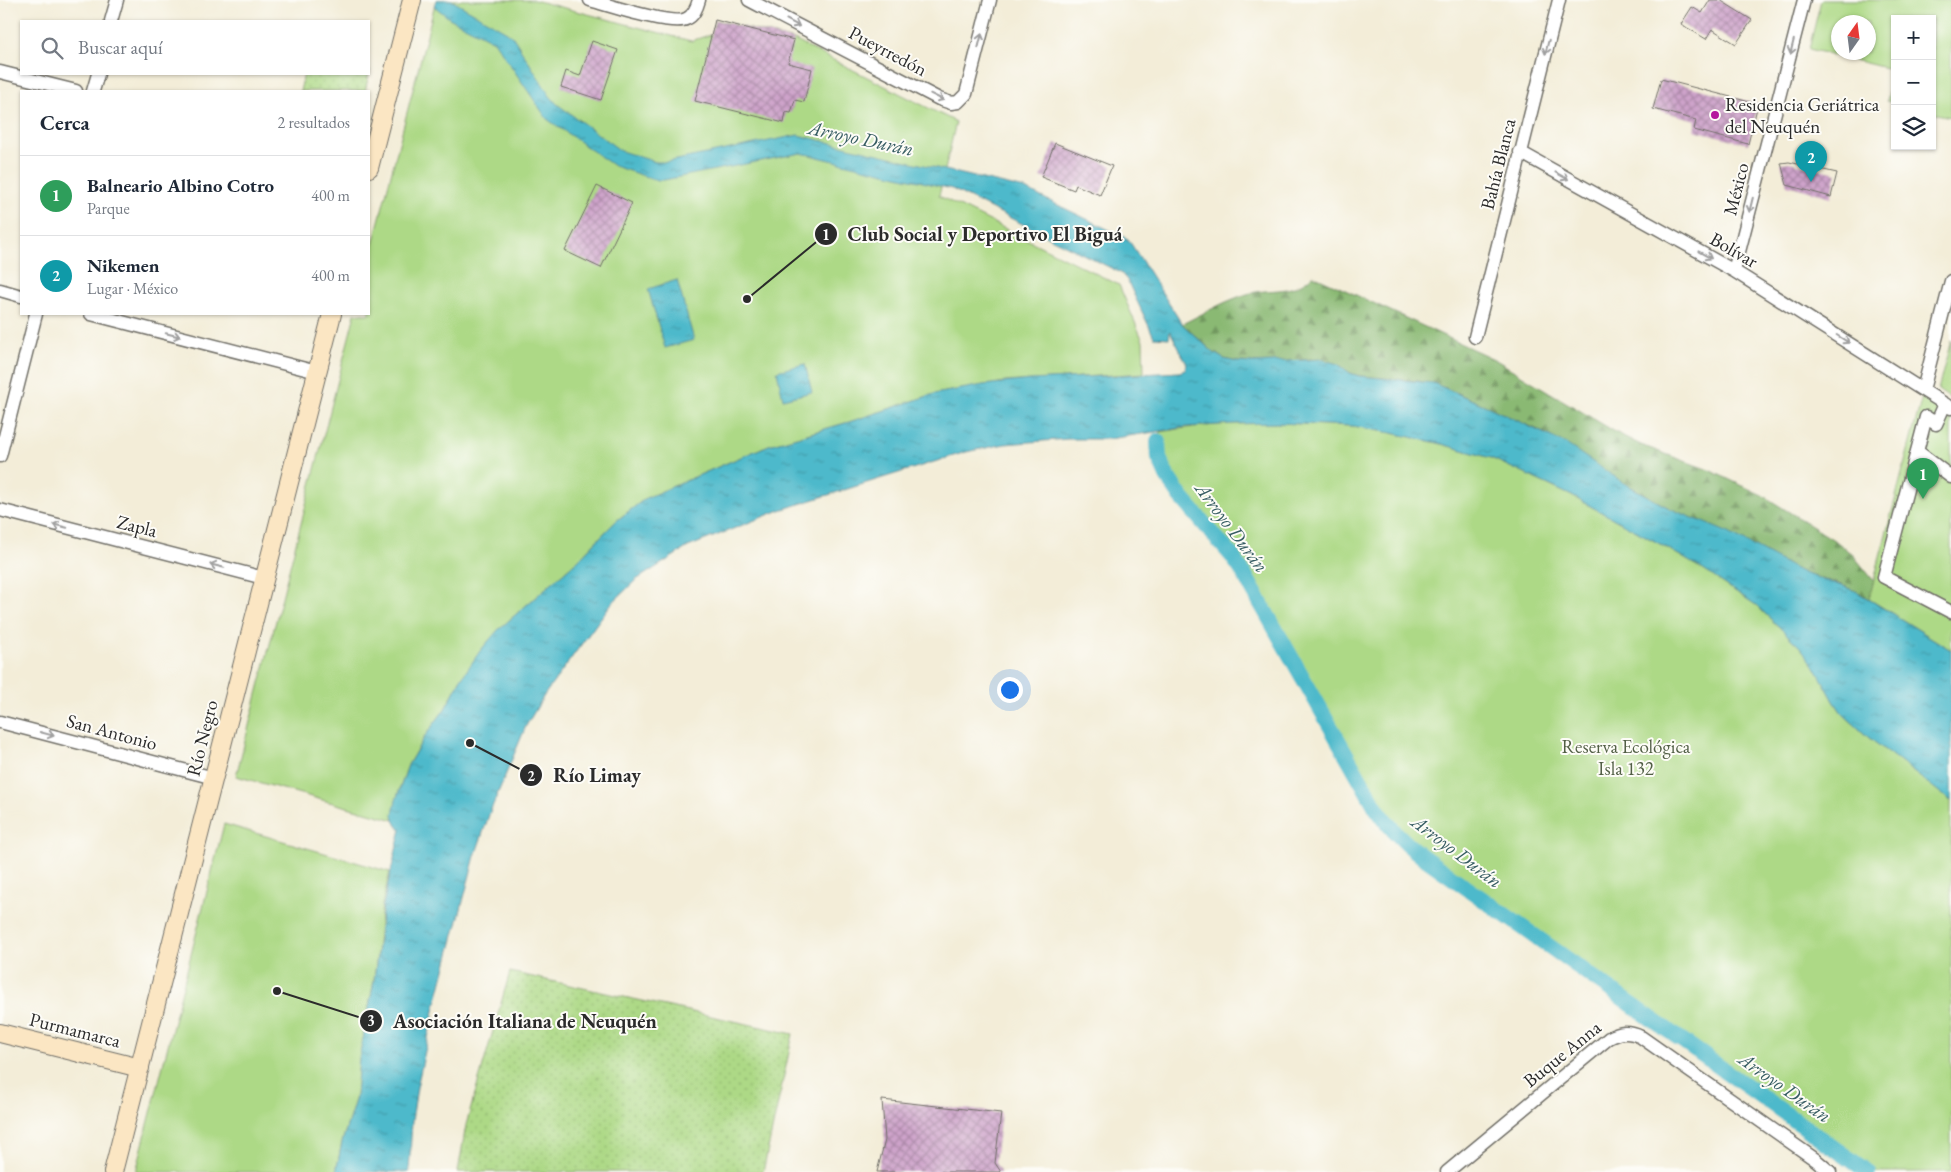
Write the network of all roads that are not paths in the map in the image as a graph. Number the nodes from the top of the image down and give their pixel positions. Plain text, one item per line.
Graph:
1 (116, 0) edge
2 (412, 0) edge
3 (590, 0) edge
4 (699, 0) edge
5 (750, 0) edge
6 (990, 0) edge
7 (1558, 0) edge
8 (1804, 0) edge
9 (111, 20) edge
10 (0, 72) edge
11 (98, 75) edge
12 (72, 90) edge
13 (93, 90) edge
14 (1520, 152) junction
15 (370, 163) edge
16 (1734, 271) junction
17 (1951, 281) edge
18 (0, 290) edge
19 (20, 296) edge
20 (36, 315) edge
21 (95, 315) edge
22 (332, 315) edge
23 (1475, 336) dead end
24 (317, 372) junction
25 (1923, 390) junction
26 (1948, 406) edge
27 (1917, 451) junction
28 (0, 456) edge
29 (1951, 477) edge
30 (0, 510) edge
31 (264, 578) junction
32 (1951, 612) edge
33 (0, 722) edge
34 (214, 778) junction
35 (0, 1033) edge
36 (140, 1068) junction
37 (113, 1172) edge
38 (1448, 1172) edge
39 (1830, 1172) edge

1 - 9 street
2 - 15 street
3 - 4 street
5 -> 6 street, Pueyrredón
7 -> 14 street, Bahía Blanca
8 -> 16 street, México
10 - 12 street
11 - 13 street
14 -> 16 street, Bolívar
14 - 23 street, Bahía Blanca
16 -> 25 street, Bolívar
17 - 25 street
18 - 19 street
20 - 28 street
21 -> 24 street
22 - 24 street, Río Negro
24 - 31 street, Río Negro
25 - 26 street, Bolívar
26 - 27 street
27 - 29 street
27 - 32 street
31 -> 30 street, Zapla
31 - 34 street, Río Negro
33 -> 34 street, San Antonio
34 - 36 street, Río Negro
35 - 36 street, Purmamarca
36 - 37 street, Río Negro
38 - 39 street, Buque Anna

